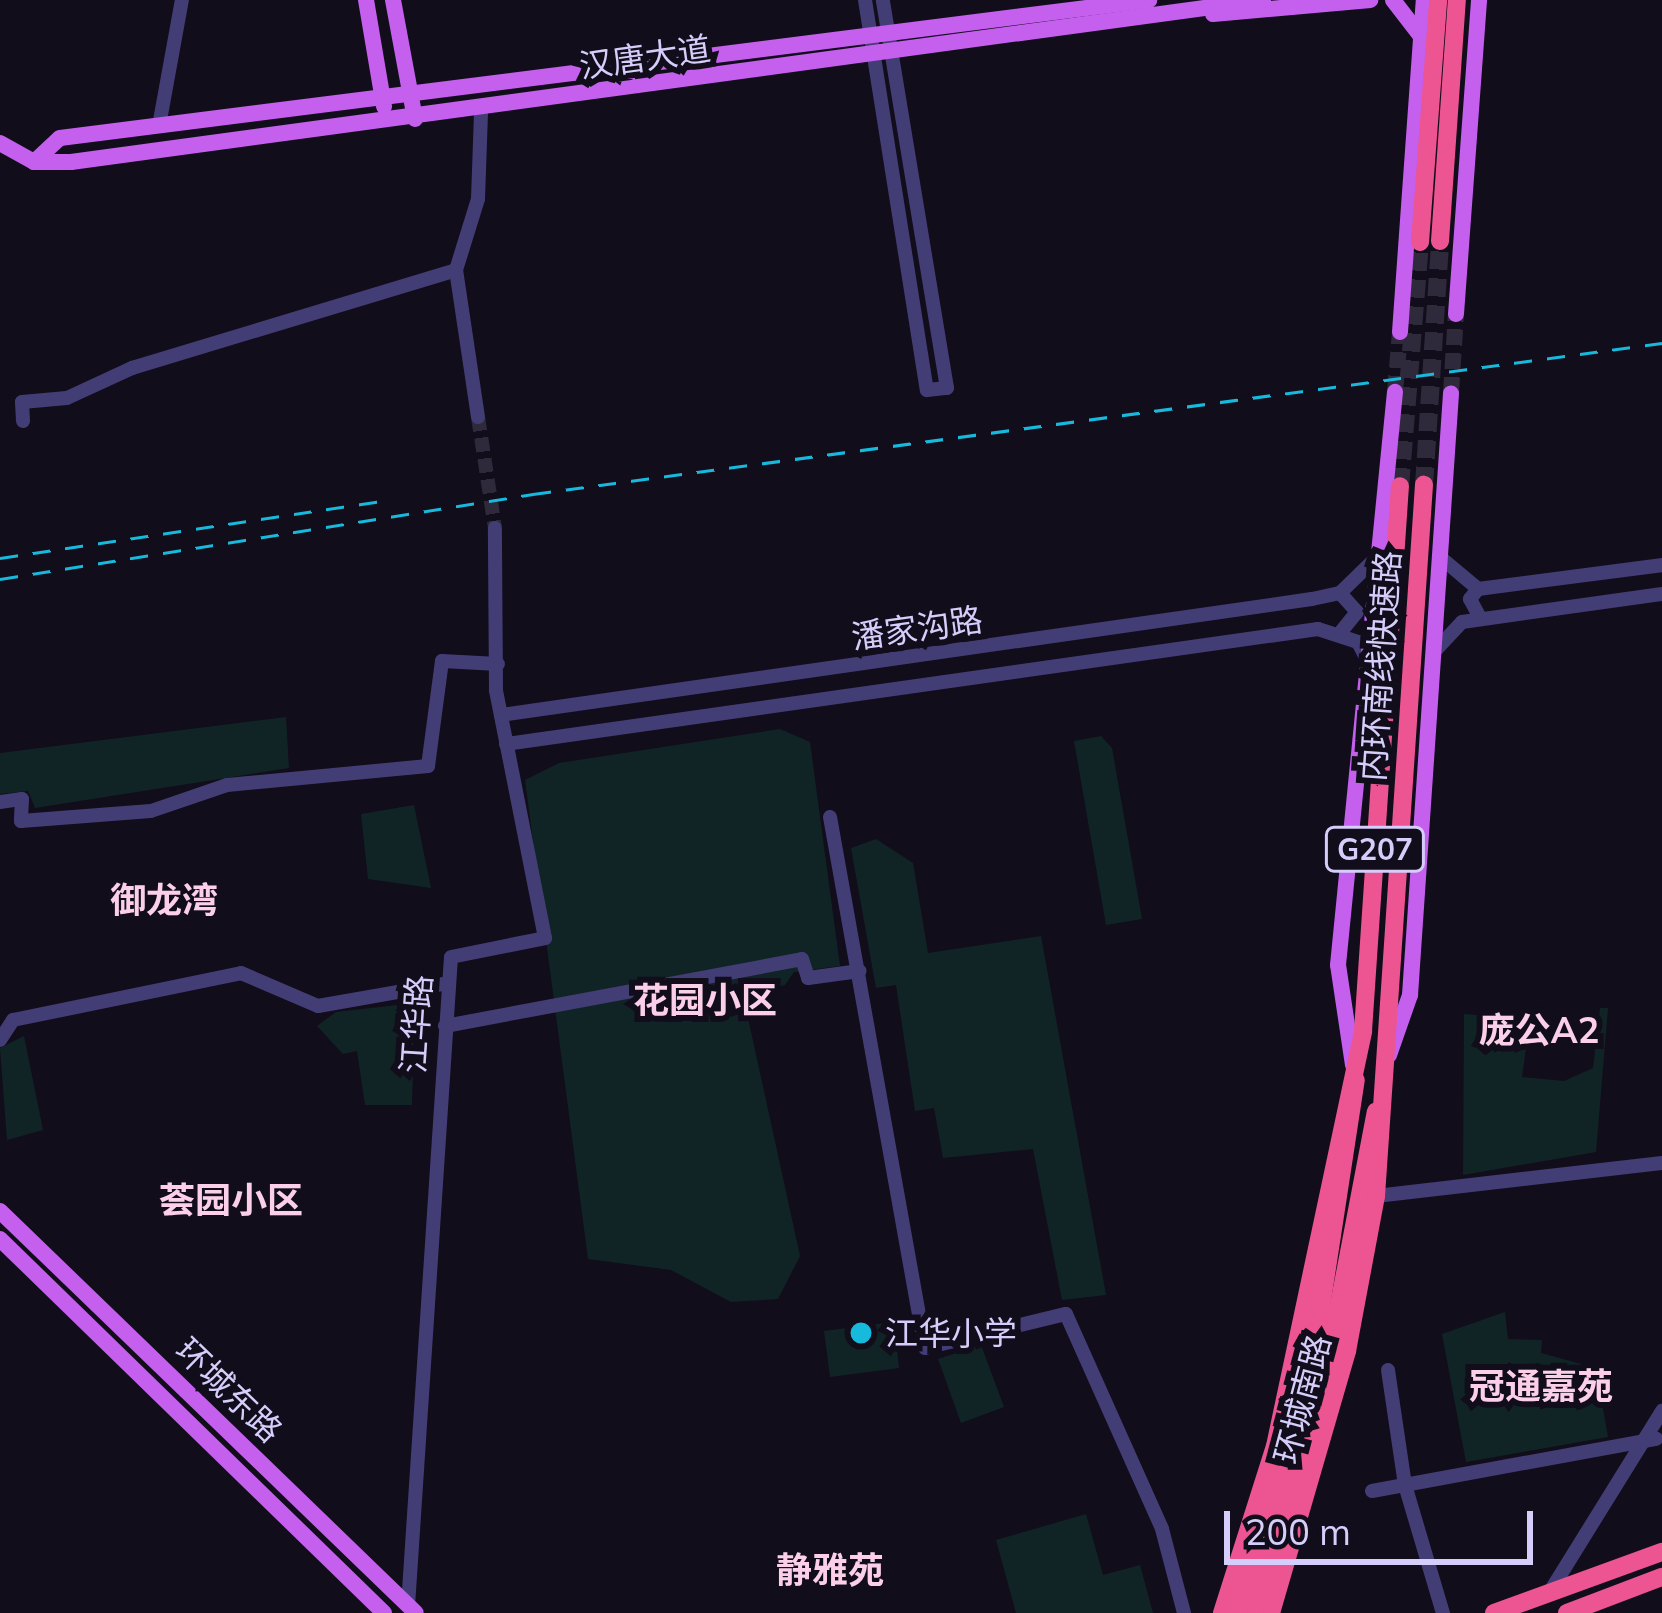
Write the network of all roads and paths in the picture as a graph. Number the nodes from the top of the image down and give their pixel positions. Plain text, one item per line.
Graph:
1 (182, 0) edge
2 (366, 0) edge
3 (393, 0) edge
4 (865, 0) edge
5 (883, 0) edge
6 (1146, 0) edge
7 (1263, 0) edge
8 (1370, 0) edge
9 (1393, 0) edge
10 (1424, 0) edge
11 (1438, 0) edge
12 (1457, 0) edge
13 (1479, 0) edge
14 (1491, 0) edge
15 (1189, 10) junction
16 (1477, 36) junction
17 (1421, 37) junction
18 (877, 42) junction
19 (894, 52) junction
20 (411, 95) junction
21 (383, 99) junction
22 (481, 111) junction
23 (415, 119) junction
24 (387, 122) junction
25 (159, 126) junction
26 (0, 142) edge
27 (34, 162) junction
28 (455, 270) junction
29 (1456, 314) tunnel mouth
30 (1400, 332) tunnel mouth
31 (1396, 392) tunnel mouth
32 (1451, 393) tunnel mouth
33 (478, 417) tunnel mouth
34 (23, 421) dead end
35 (1424, 485) tunnel mouth
36 (1400, 486) tunnel mouth
37 (495, 528) tunnel mouth
38 (1383, 548) junction
39 (1440, 556) junction
40 (1662, 565) edge
41 (1478, 589) junction
42 (1340, 593) junction
43 (1662, 594) edge
44 (1480, 618) junction
45 (1341, 632) junction
46 (1433, 652) junction
47 (498, 664) junction
48 (1373, 670) junction
49 (501, 715) junction
50 (1406, 720) junction
51 (1429, 721) junction
52 (506, 743) junction
53 (0, 802) edge
54 (830, 817) dead end
55 (860, 971) junction
56 (448, 982) junction
57 (445, 1025) junction
58 (0, 1040) edge
59 (1356, 1067) junction
60 (1385, 1067) junction
61 (1662, 1163) edge
62 (1355, 1175) junction
63 (1376, 1196) junction
64 (1324, 1206) joint
65 (0, 1211) edge
66 (0, 1240) edge
67 (1388, 1370) dead end
68 (1662, 1411) edge
69 (1650, 1440) junction
70 (1406, 1485) junction
71 (1372, 1491) dead end
72 (1662, 1552) edge
73 (1662, 1576) edge
74 (1546, 1595) junction
75 (412, 1609) edge
76 (384, 1613) edge
77 (1184, 1613) edge
78 (1222, 1613) edge
79 (1238, 1613) edge
80 (1255, 1613) edge
81 (1274, 1613) edge
82 (1443, 1613) edge
83 (1494, 1613) edge
84 (1567, 1613) edge

1 - 25 street
2 - 21 main road
3 - 20 main road
4 - 18 street
5 - 18 street
6 - 18 main road, 汉唐大道
7 - 15 main road, 汉唐大道
8 - 15 main road
9 - 17 main road
10 - 17 main road
11 - 12 highway
13 - 16 main road
14 - 16 main road
15 - 19 main road, 汉唐大道
16 - 29 main road
17 - 30 main road
18 - 19 main road, 汉唐大道
18 - 19 street
18 - 20 main road, 汉唐大道
18 - 22 main road, 汉唐大道
20 - 21 main road, 汉唐大道
20 - 23 main road
21 - 24 main road
21 - 25 main road, 汉唐大道
22 - 23 main road, 汉唐大道
22 - 28 street
23 - 24 main road, 汉唐大道
24 - 27 main road, 汉唐大道
25 - 27 main road, 汉唐大道
26 - 27 main road
28 - 33 street
28 - 34 street
31 - 38 main road
32 - 39 main road
35 - 50 highway, 内环南线快速路 / G207
36 - 59 highway, 内环南线快速路 / G207
37 - 47 street, 江华路
38 - 42 street
38 - 48 main road
39 - 41 street
39 - 46 main road
40 - 41 street
41 - 44 street
42 - 45 street
42 - 49 street, 潘家沟路
43 - 44 street
44 - 46 street
45 - 48 street
45 - 52 street, 潘家沟路
46 - 51 main road
47 - 49 street, 江华路
47 - 53 street
48 - 59 main road
49 - 52 street, 江华路
50 - 51 main road
50 - 60 highway, 内环南线快速路 / G207
51 - 60 main road
52 - 56 street, 江华路
54 - 55 street
55 - 57 street
55 - 77 street
56 - 57 street, 江华路
56 - 58 street
57 - 75 street, 江华路
59 - 62 highway, 内环南线快速路 / G207
59 - 64 highway, 内环南线快速路 / G207
60 - 62 highway, 内环南线快速路 / G207
60 - 63 highway, 内环南线快速路 / G207
61 - 63 street
62 - 79 highway, 内环南线快速路 / G207
62 - 80 highway, 内环南线快速路 / G207
63 - 81 highway, 环城南路 / G207
64 - 78 highway, 环城南路
65 - 75 main road, 环城东路
66 - 76 main road, 环城东路
67 - 70 street
68 - 69 street
69 - 70 street
69 - 74 street
70 - 71 street
70 - 82 street
72 - 74 highway
73 - 84 highway
74 - 83 highway

